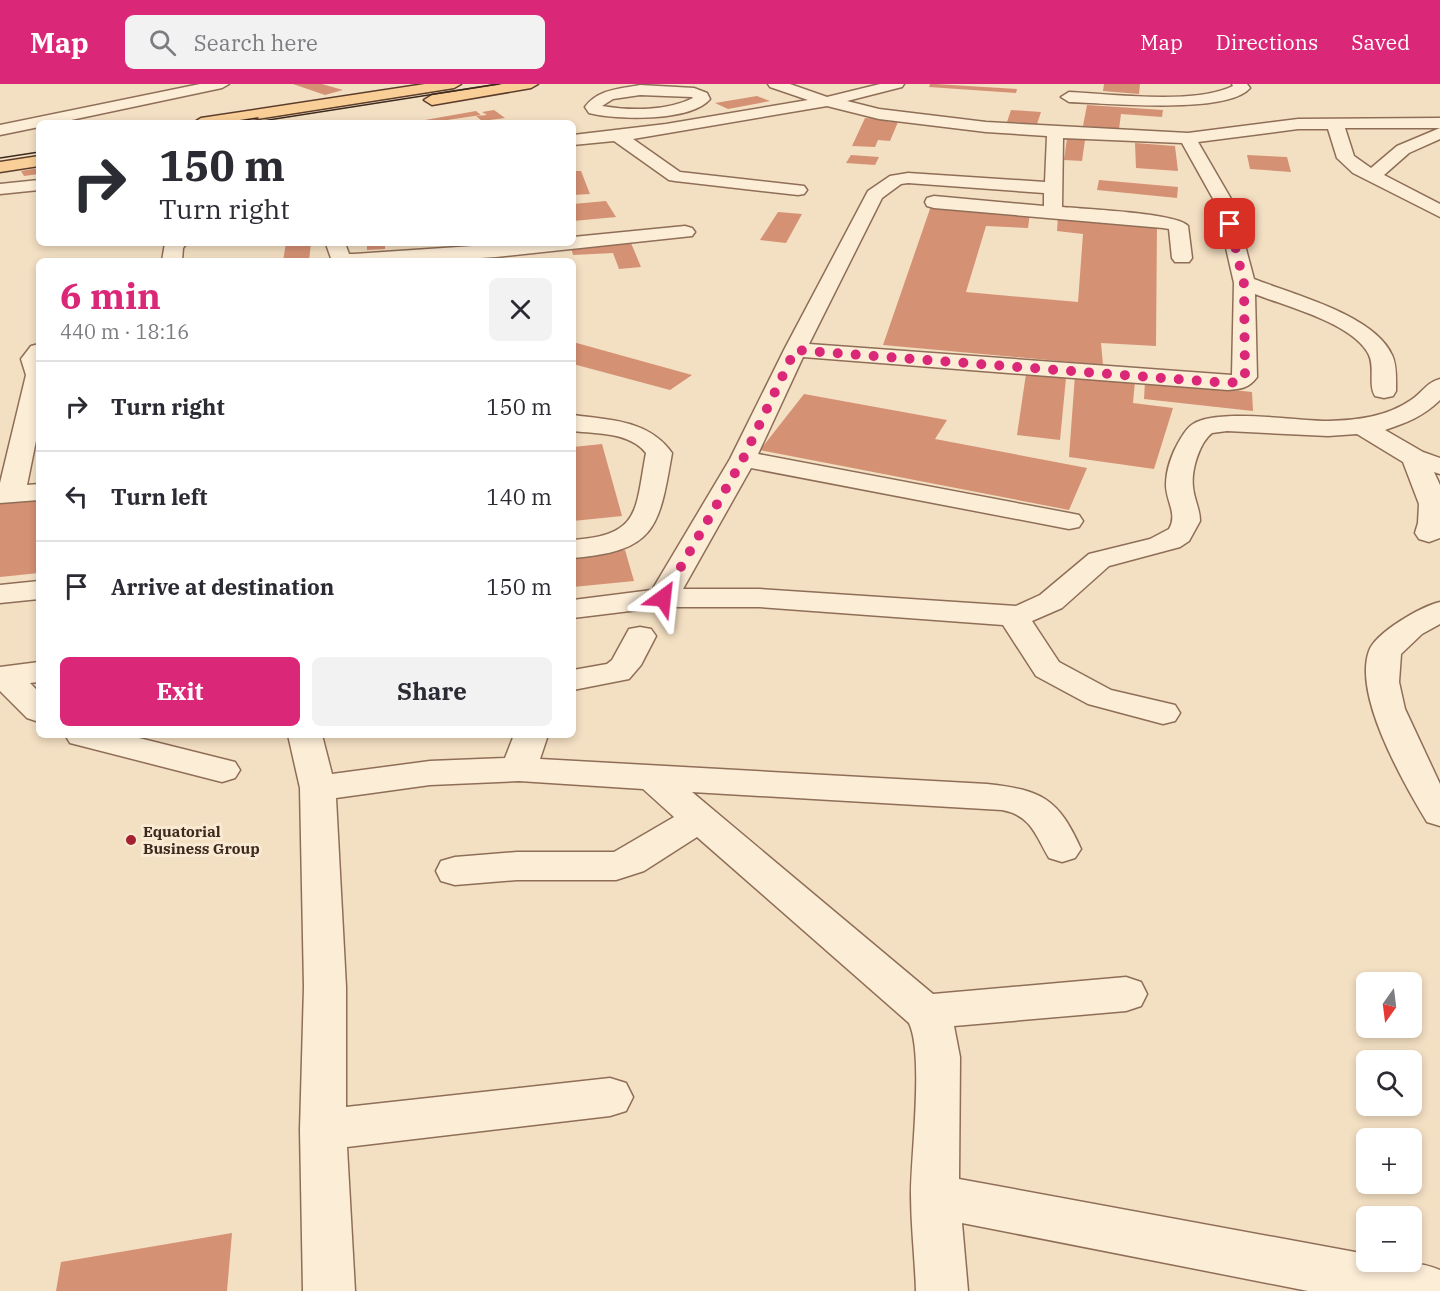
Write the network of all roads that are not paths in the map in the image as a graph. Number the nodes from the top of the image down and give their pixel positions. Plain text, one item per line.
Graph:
1 (222, 84) edge
2 (454, 84) edge
3 (531, 84) edge
4 (775, 84) edge
5 (824, 84) edge
6 (897, 84) edge
7 (1239, 84) edge
8 (635, 87) edge
9 (1070, 90) edge
10 (807, 95) junction
11 (828, 102) junction
12 (22, 110) dead end
13 (0, 114) edge
14 (48, 120) edge
15 (220, 120) edge
16 (304, 120) edge
17 (1333, 122) junction
18 (36, 123) edge
19 (1440, 123) edge
20 (0, 130) edge
21 (1061, 133) junction
22 (1440, 133) edge
23 (618, 136) junction
24 (1188, 138) junction
25 (576, 140) edge
26 (36, 148) edge
27 (0, 154) edge
28 (36, 161) edge
29 (0, 167) edge
30 (1372, 177) junction
31 (36, 185) edge
32 (1053, 188) junction
33 (0, 189) edge
34 (798, 190) dead end
35 (934, 202) dead end
36 (1440, 211) edge
37 (1053, 212) junction
38 (685, 232) dead end
39 (576, 244) edge
40 (553, 246) edge
41 (392, 250) edge
42 (496, 252) edge
43 (356, 258) edge
44 (1182, 258) dead end
45 (1244, 284) junction
46 (795, 350) junction
47 (36, 355) edge
48 (36, 369) edge
49 (36, 382) edge
50 (1440, 386) edge
51 (1384, 391) dead end
52 (576, 423) edge
53 (1363, 427) junction
54 (1414, 458) junction
55 (743, 459) junction
56 (1440, 466) edge
57 (36, 492) edge
58 (6, 495) edge
59 (1069, 521) dead end
60 (1429, 533) dead end
61 (576, 549) edge
62 (36, 590) edge
63 (0, 594) edge
64 (663, 598) junction
65 (576, 609) edge
66 (1440, 611) edge
67 (1013, 616) junction
68 (640, 636) dead end
69 (36, 672) edge
70 (2, 677) edge
71 (576, 679) edge
72 (36, 708) edge
73 (1163, 713) dead end
74 (94, 738) edge
75 (306, 738) edge
76 (530, 738) edge
77 (519, 769) junction
78 (222, 770) dead end
79 (652, 778) junction
80 (318, 788) junction
81 (1440, 813) edge
82 (699, 818) junction
83 (1062, 849) dead end
84 (455, 871) dead end
85 (1126, 993) dead end
86 (925, 1012) junction
87 (610, 1097) dead end
88 (323, 1130) junction
89 (935, 1196) junction
90 (329, 1291) edge
91 (942, 1291) edge
92 (1432, 1291) edge

1 - 14 street
2 - 15 main road
3 - 16 main road
4 - 10 street
5 - 10 street
6 - 11 street
7 - 9 street
8 - 8 street
9 - 21 street
10 - 11 street
11 - 21 street
11 - 23 street
12 - 13 street
17 - 19 street
17 - 24 street
17 - 30 street
18 - 20 street
21 - 24 street
21 - 32 street
22 - 30 street
23 - 25 street
23 - 34 street
24 - 45 street
26 - 27 main road
28 - 29 main road
30 - 36 street
31 - 33 street
32 - 37 street
32 - 46 street
35 - 37 street
37 - 44 street
38 - 39 street
40 - 42 street
41 - 42 street
41 - 43 street
45 - 46 street
45 - 51 street
46 - 55 street
47 - 48 street
49 - 58 street
50 - 53 street
52 - 61 street
53 - 54 street
53 - 67 street
54 - 56 street
54 - 60 street
55 - 59 street
55 - 64 street
57 - 58 street
62 - 63 street
64 - 65 street
64 - 67 street
66 - 81 street
67 - 73 street
68 - 71 street
69 - 70 street
70 - 72 street
74 - 78 street
75 - 80 street
76 - 77 street
77 - 79 street
77 - 80 street
79 - 82 street
79 - 83 street
80 - 88 street
82 - 84 street
82 - 86 street
85 - 86 street
86 - 89 street
87 - 88 street
88 - 90 street
89 - 91 street
89 - 92 street

